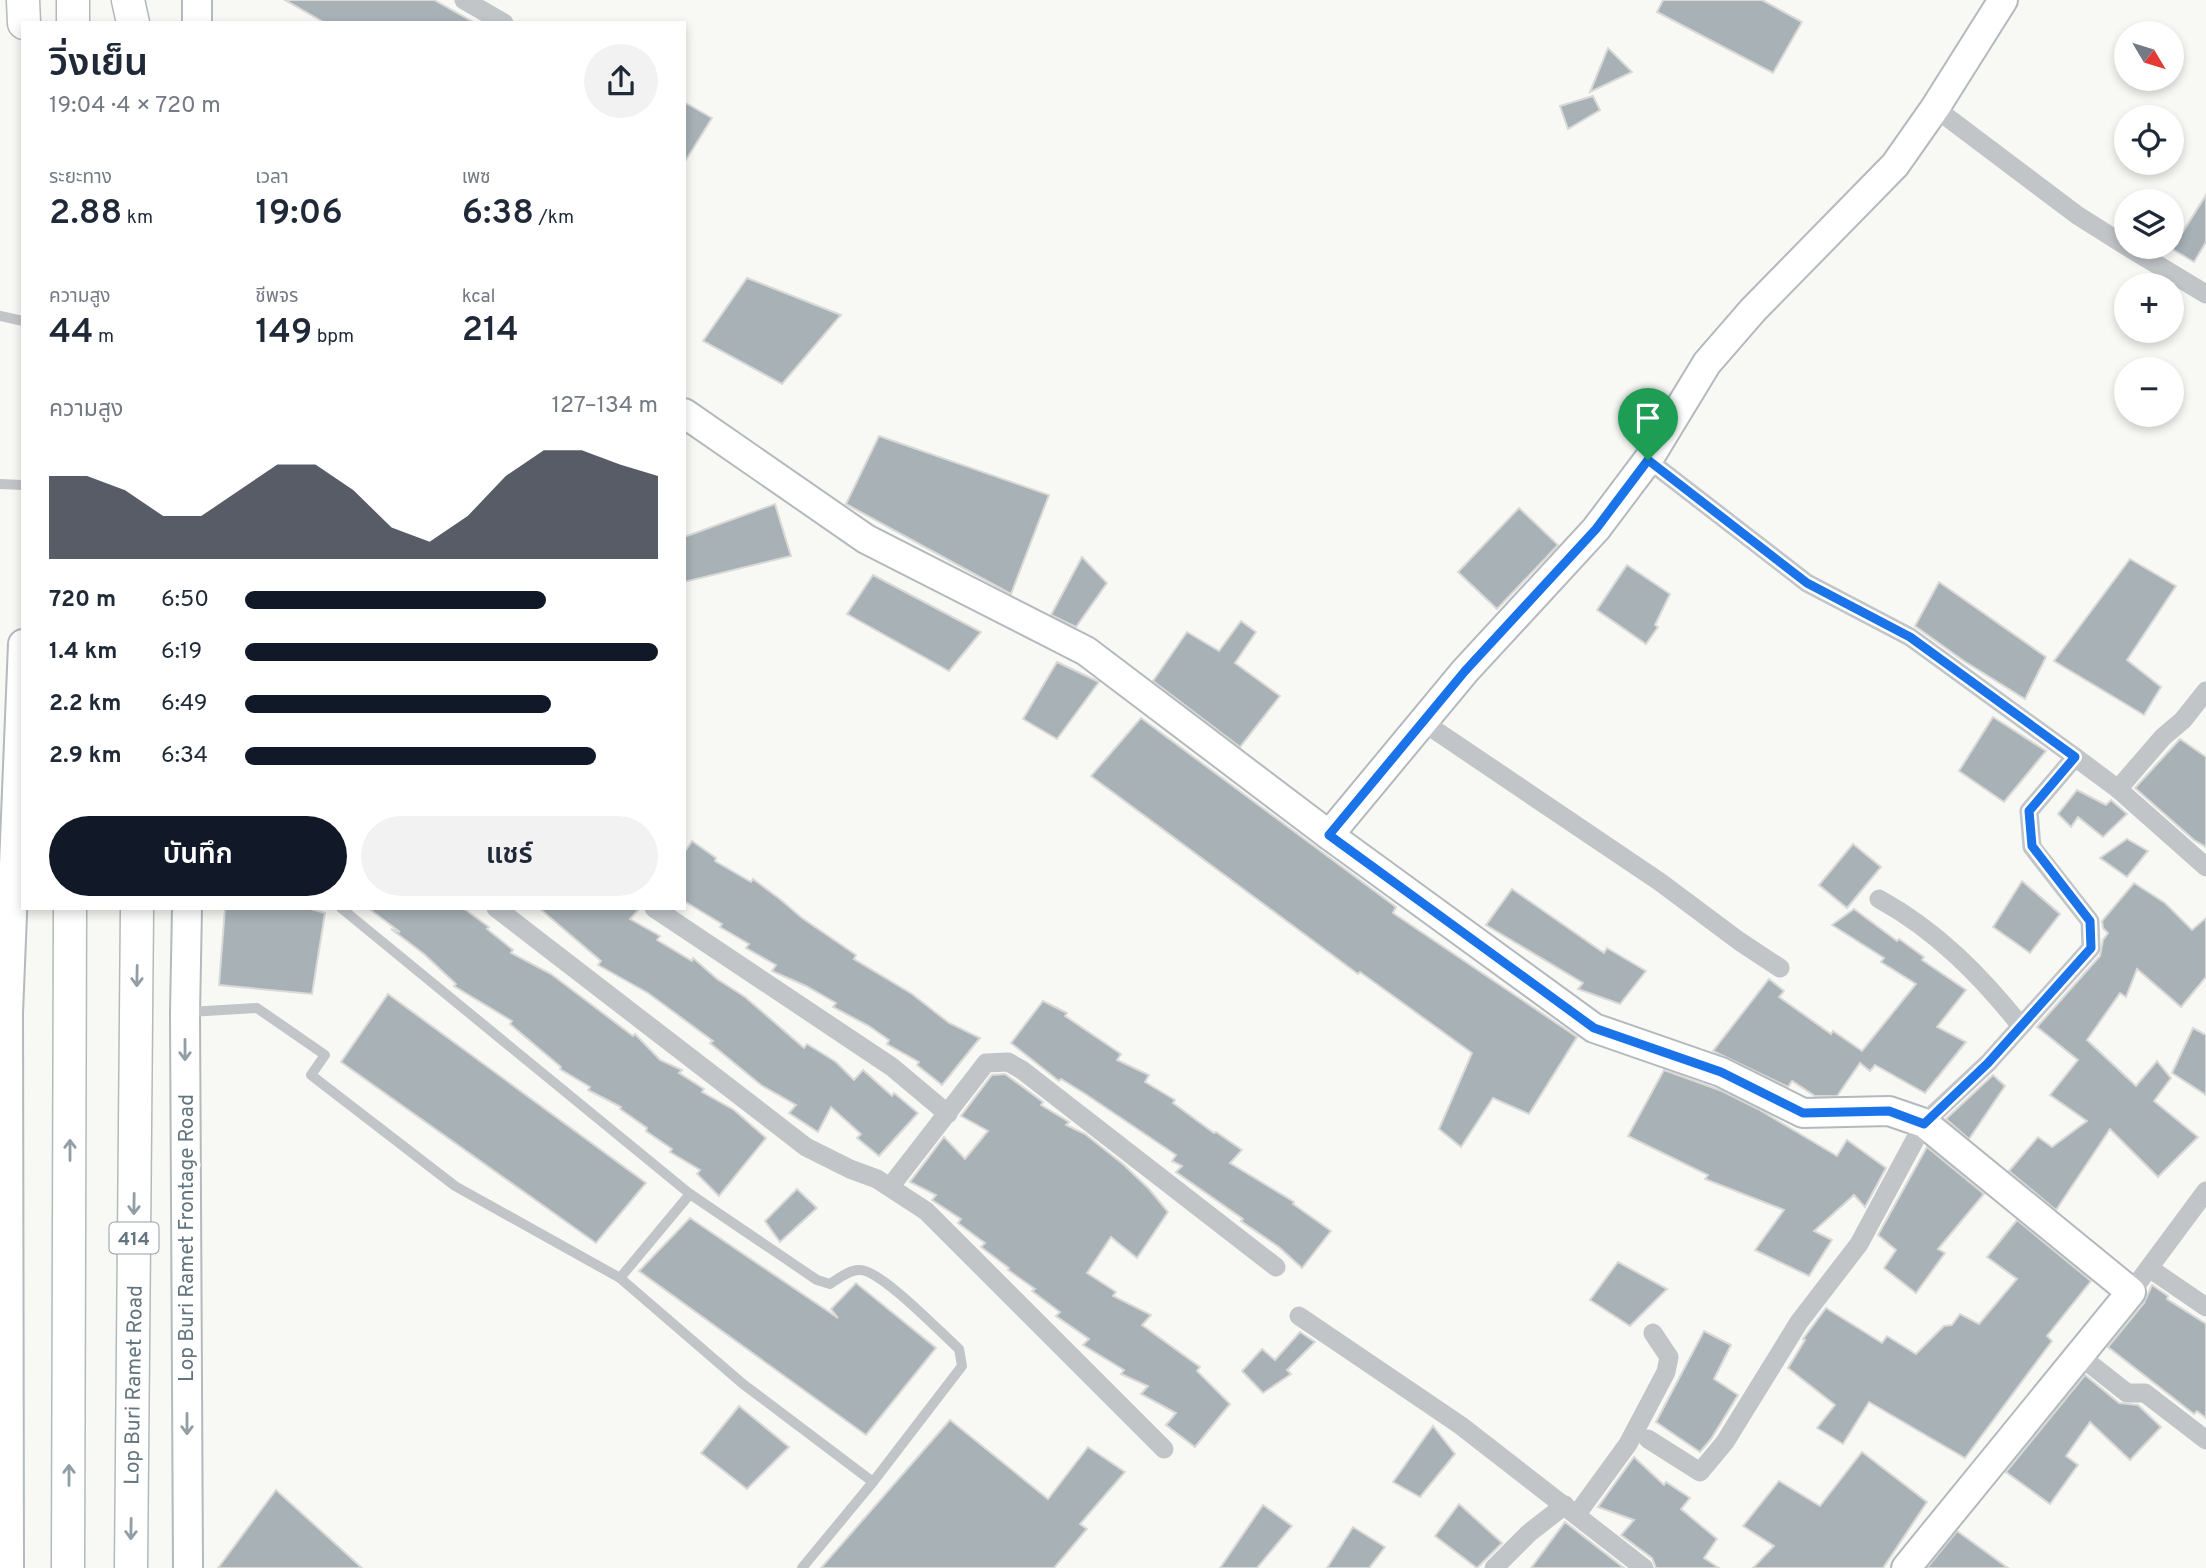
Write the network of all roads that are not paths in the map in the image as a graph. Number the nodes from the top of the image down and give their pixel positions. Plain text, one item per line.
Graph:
1 (23, 0) edge
2 (32, 0) edge
3 (73, 0) edge
4 (128, 0) edge
5 (142, 0) edge
6 (197, 0) edge
7 (464, 0) edge
8 (2003, 0) edge
9 (24, 21) edge
10 (31, 21) edge
11 (73, 21) edge
12 (133, 21) edge
13 (142, 21) edge
14 (197, 21) edge
15 (501, 21) edge
16 (1935, 108) junction
17 (2114, 238) edge
18 (2148, 259) edge
19 (2206, 294) edge
20 (0, 316) edge
21 (21, 321) edge
22 (686, 414) edge
23 (1648, 460) junction
24 (0, 484) edge
25 (21, 485) edge
26 (2206, 691) edge
27 (21, 693) edge
28 (1423, 722) junction
29 (2075, 757) junction
30 (2118, 789) junction
31 (1329, 835) junction
32 (2206, 867) edge
33 (1879, 899) dead end
34 (70, 910) edge
35 (187, 910) edge
36 (343, 910) edge
37 (499, 910) edge
38 (657, 910) edge
39 (138, 915) edge
40 (1780, 968) dead end
41 (185, 1013) junction
42 (2021, 1027) junction
43 (948, 1114) junction
44 (1924, 1124) junction
45 (890, 1187) junction
46 (2206, 1191) edge
47 (690, 1194) junction
48 (1276, 1267) dead end
49 (2149, 1268) junction
50 (620, 1278) junction
51 (4, 1290) edge
52 (2131, 1292) junction
53 (2206, 1307) edge
54 (1299, 1316) dead end
55 (1653, 1333) dead end
56 (2080, 1356) junction
57 (1648, 1439) dead end
58 (2206, 1440) edge
59 (1164, 1449) dead end
60 (873, 1482) junction
61 (1571, 1509) junction
62 (0, 1564) edge
63 (8, 1568) edge
64 (68, 1568) edge
65 (131, 1568) edge
66 (188, 1568) edge
67 (802, 1568) edge
68 (1494, 1568) edge
69 (1644, 1568) edge
70 (1906, 1568) edge

1 - 9 main road
2 - 10 street
3 - 11 main road
4 - 12 main road
5 - 13 main road
6 - 14 street
7 - 15 street
8 - 16 street
16 - 17 street
16 - 23 street
18 - 19 street
20 - 21 lane
22 - 31 street
23 - 28 street
23 - 29 street
24 - 25 lane
26 - 30 street
27 - 51 street
28 - 31 street
28 - 40 street
29 - 30 street
29 - 42 street
30 - 32 street
31 - 44 street
33 - 42 street
64 -> 34 main road
35 - 41 street, Lop Buri Ramet Frontage Road / 414
36 - 47 lane
37 - 45 street
38 - 43 street
39 -> 65 main road, Lop Buri Ramet Road / 414
41 - 50 lane
41 -> 66 street, Lop Buri Ramet Frontage Road / 414
42 - 44 street
43 - 45 street
43 - 48 street
44 - 52 street
44 - 57 street
45 - 59 street
46 - 49 street
47 - 50 lane
47 - 60 lane
49 - 52 street
49 - 53 street
50 - 60 lane
51 - 63 street
52 - 56 street
54 - 61 street
55 - 61 street
56 - 58 street
56 - 70 street
60 - 67 lane
61 - 68 street
61 - 69 street
62 - 63 lane

